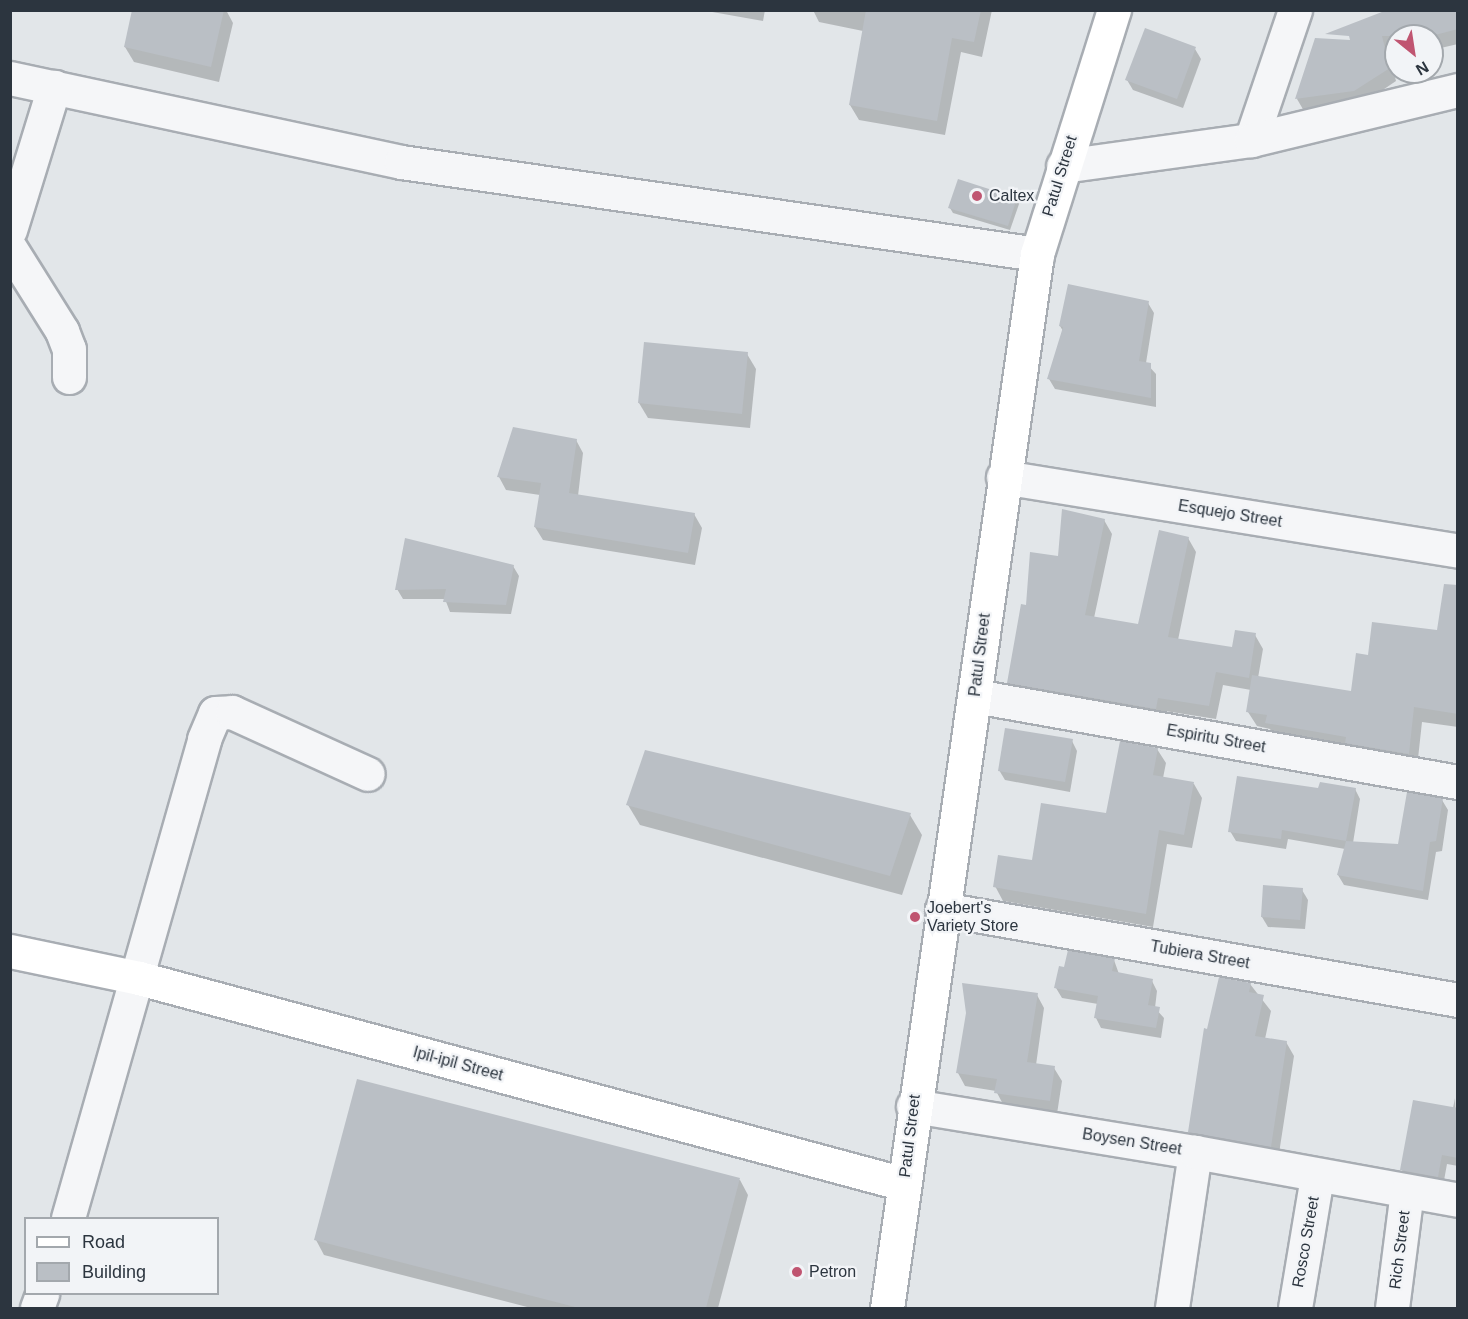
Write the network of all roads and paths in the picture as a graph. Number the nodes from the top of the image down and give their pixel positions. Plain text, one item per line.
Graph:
1 (1114, 10) edge
2 (1295, 10) edge
3 (10, 78) edge
4 (54, 87) junction
5 (1458, 90) edge
6 (1251, 140) junction
7 (1063, 166) junction
8 (10, 230) edge
9 (10, 248) edge
10 (1037, 254) junction
11 (69, 376) dead end
12 (1003, 477) junction
13 (1458, 551) edge
14 (975, 696) junction
15 (368, 774) dead end
16 (1458, 782) edge
17 (942, 909) junction
18 (10, 951) edge
19 (139, 978) junction
20 (1458, 1000) edge
21 (913, 1106) junction
22 (1195, 1152) junction
23 (1317, 1176) junction
24 (904, 1184) junction
25 (1407, 1191) junction
26 (1458, 1200) edge
27 (68, 1217) edge
28 (887, 1308) edge
29 (1172, 1308) edge
30 (1295, 1308) edge
31 (1392, 1308) edge

1 - 7 main road, Patul Street
2 - 6 street
3 - 4 street
4 - 8 street
4 - 10 street
5 - 6 street
6 - 7 street
7 - 10 main road, Patul Street
9 - 11 street
10 - 12 main road, Patul Street
12 - 13 street, Esquejo Street
12 - 14 main road, Patul Street
14 - 16 street, Espiritu Street
14 - 17 main road, Patul Street
15 - 19 street
17 - 20 street, Tubiera Street
17 - 21 main road, Patul Street
18 - 19 main road, Ipil-ipil Street
19 - 24 main road, Ipil-ipil Street
19 - 27 street
21 - 22 street, Boysen Street
21 - 24 main road, Patul Street
22 - 23 street
22 - 29 street, Boysen Street
23 - 25 street
23 - 30 street, Rosco Street
24 - 28 main road, Patul Street
25 - 26 street
25 - 31 street, Rich Street

